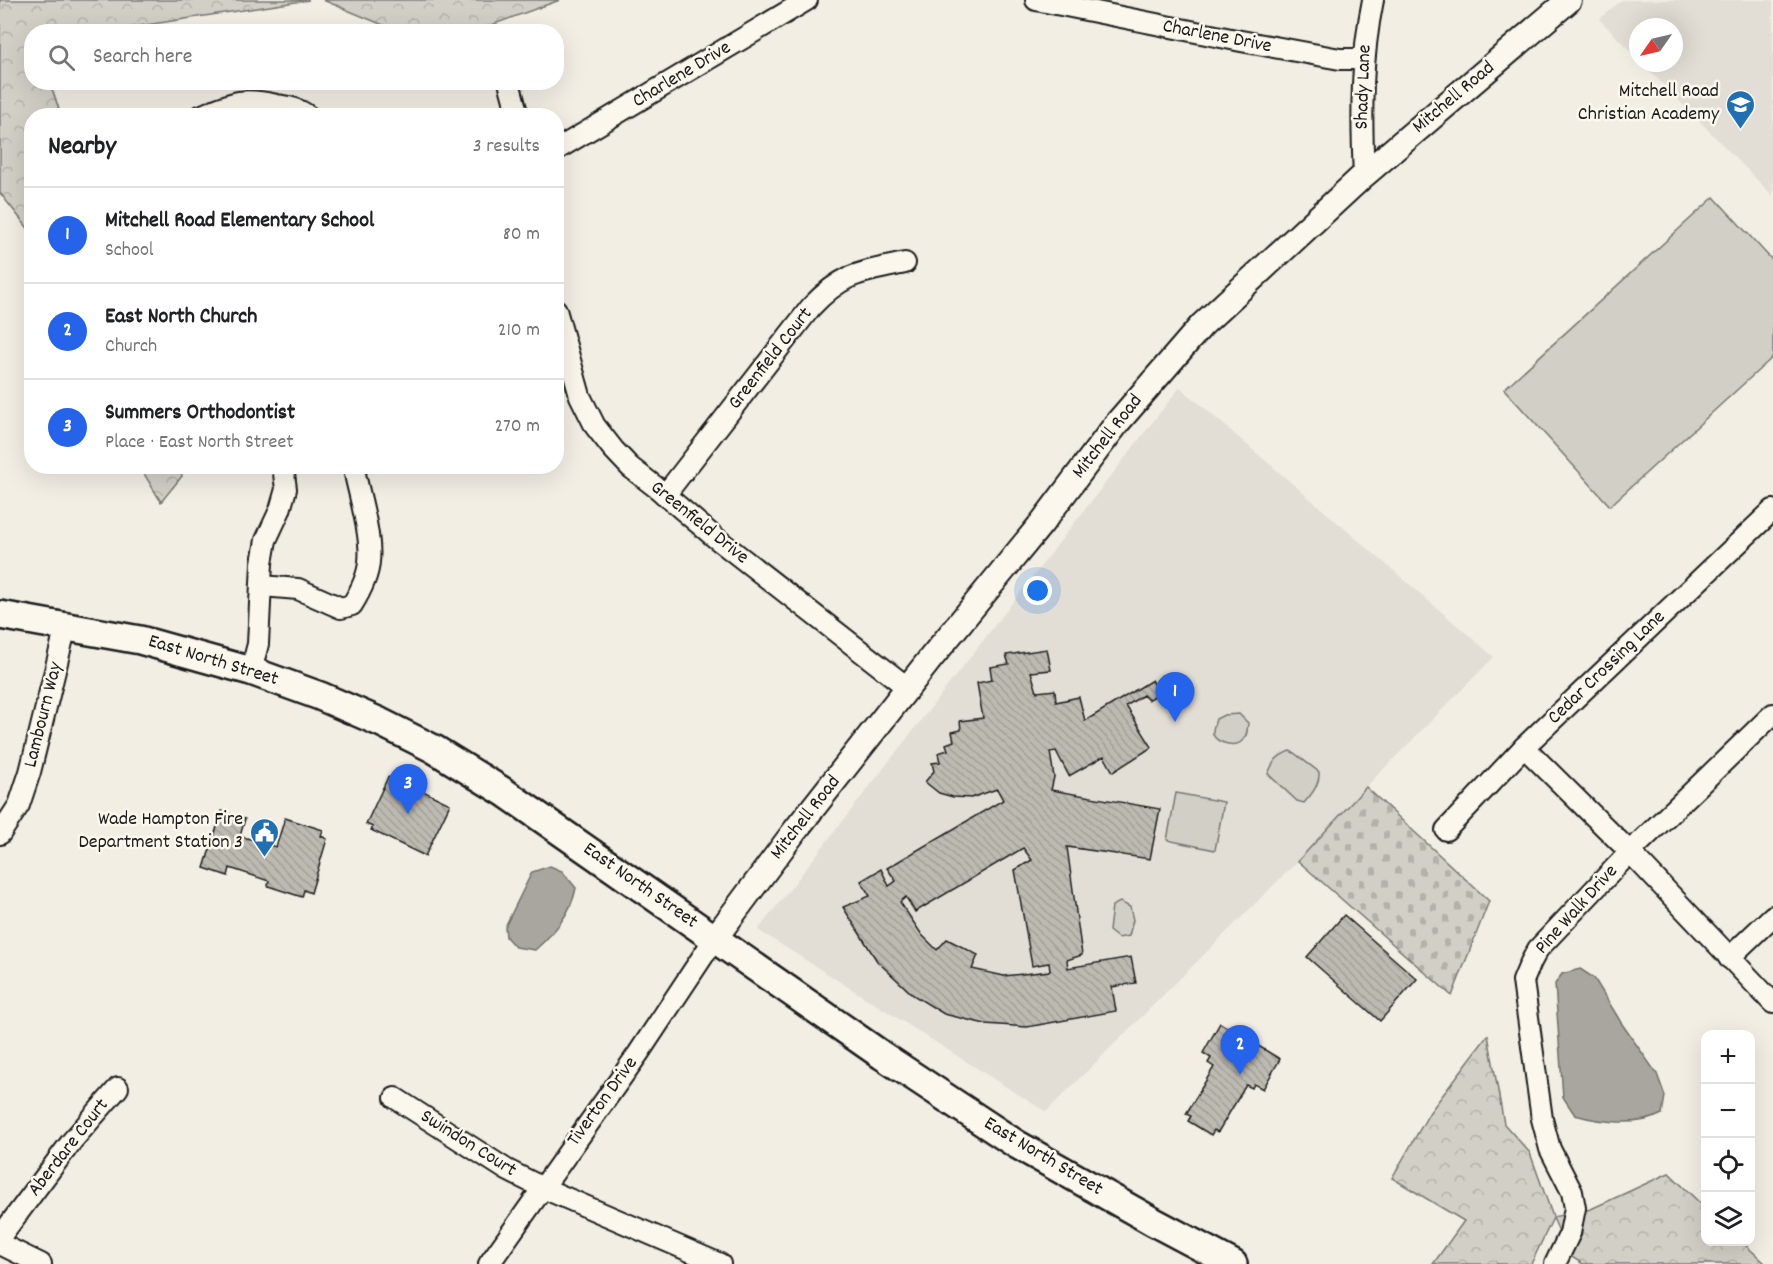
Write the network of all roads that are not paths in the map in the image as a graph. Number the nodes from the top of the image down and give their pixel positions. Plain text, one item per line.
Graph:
1 (807, 0) edge
2 (1036, 0) edge
3 (1373, 0) edge
4 (1569, 0) edge
5 (1364, 59) junction
6 (511, 90) edge
7 (219, 108) edge
8 (294, 108) edge
9 (516, 108) edge
10 (564, 145) edge
11 (1364, 175) junction
12 (905, 263) dead end
13 (564, 340) edge
14 (284, 474) edge
15 (354, 474) edge
16 (665, 495) junction
17 (1773, 510) edge
18 (262, 586) junction
19 (0, 615) edge
20 (66, 626) junction
21 (251, 671) junction
22 (908, 688) junction
23 (1773, 714) edge
24 (1524, 747) junction
25 (1446, 830) dead end
26 (0, 834) edge
27 (1630, 852) junction
28 (1773, 916) edge
29 (715, 938) junction
30 (1730, 958) junction
31 (1773, 1003) edge
32 (118, 1088) dead end
33 (395, 1098) dead end
34 (543, 1188) junction
35 (0, 1238) edge
36 (0, 1244) edge
37 (41, 1264) edge
38 (489, 1264) edge
39 (720, 1264) edge
40 (1233, 1264) edge
41 (1555, 1264) edge

1 - 10 street, Charlene Drive
2 - 5 street, Charlene Drive
3 - 5 street, Shady Lane
4 - 11 street, Mitchell Road
5 - 11 street, Shady Lane
6 - 9 street
7 - 8 street
11 - 22 street, Mitchell Road
12 - 16 street, Greenfield Court
13 - 16 street, Greenfield Drive
14 - 18 street
15 - 18 street
16 - 22 street, Greenfield Drive
17 - 24 street, Cedar Crossing Lane
18 - 21 street
19 - 20 main road, East North Street
20 - 21 main road, East North Street
20 - 26 street, Lambourn Way
21 - 29 main road, East North Street
22 - 29 street, Mitchell Road
23 - 27 street, Pine Walk Drive
24 - 25 street, Cedar Crossing Lane
24 - 27 street
27 - 30 street
27 - 41 street, Pine Walk Drive
28 - 30 street
29 - 34 street, Tiverton Drive
29 - 40 main road, East North Street
30 - 31 street
32 - 35 street, Aberdare Court
33 - 34 street, Swindon Court
34 - 38 street, Tiverton Drive
34 - 39 street, Swindon Court
36 - 37 street

